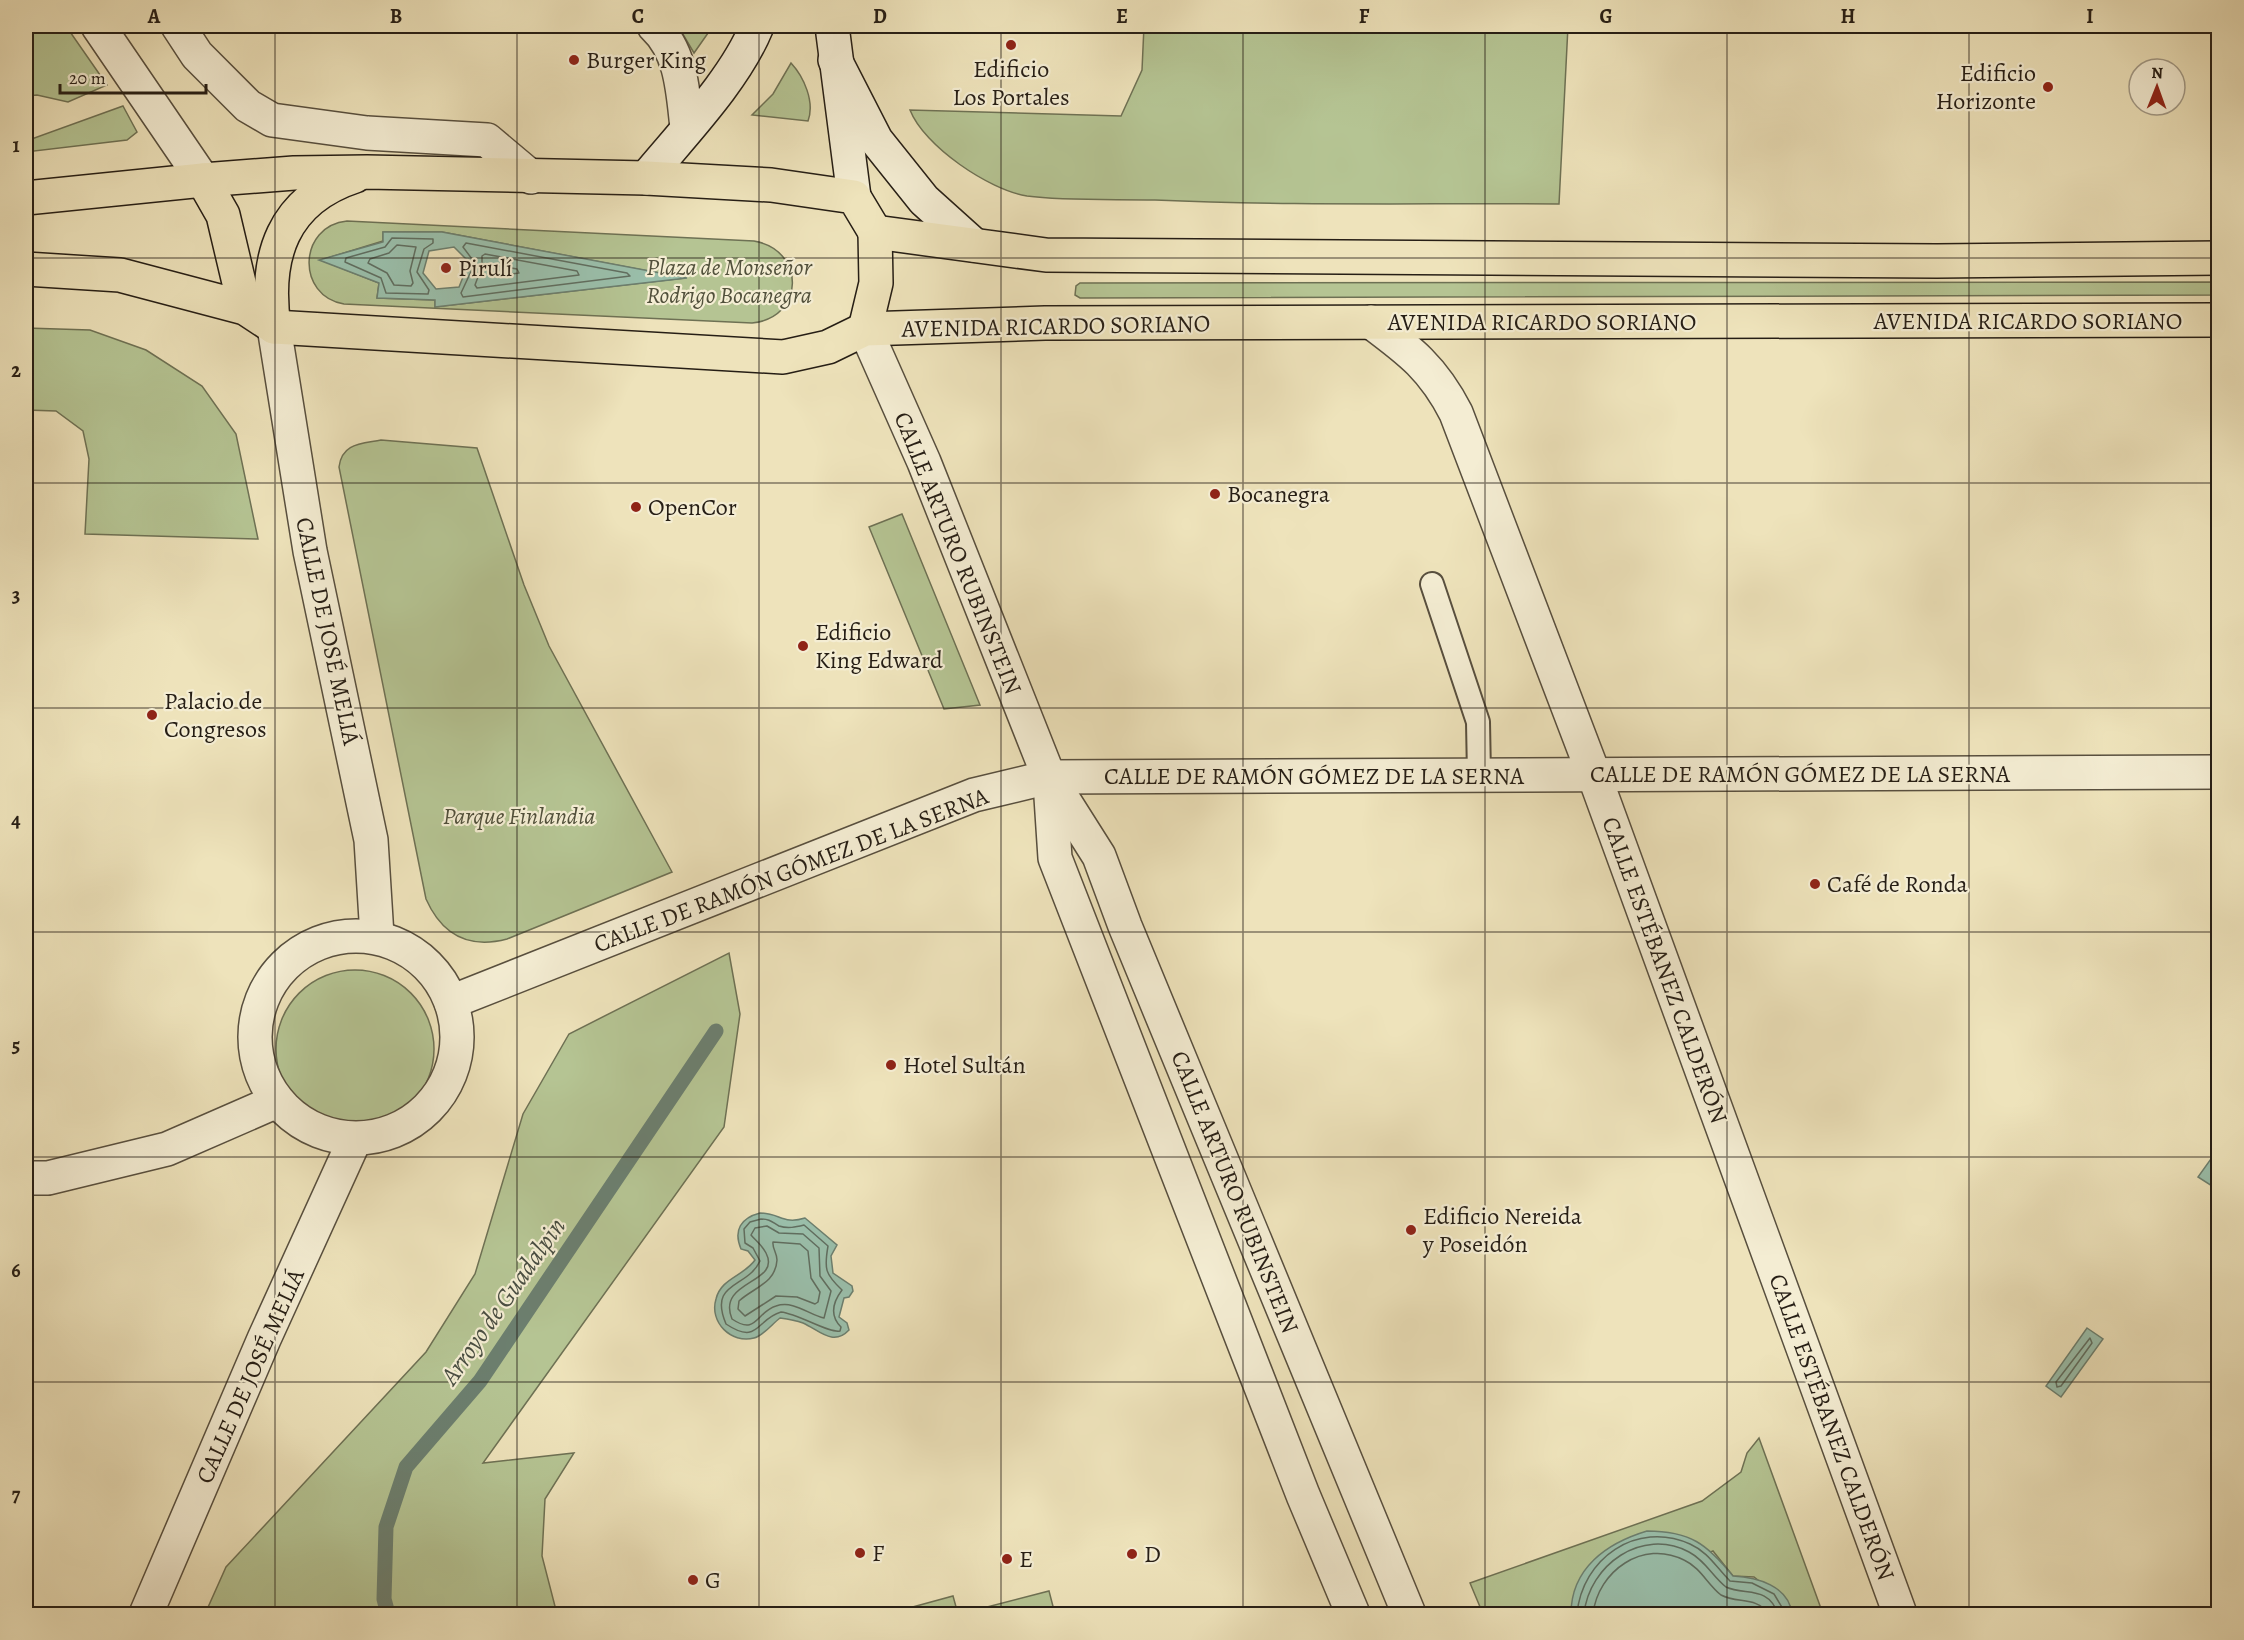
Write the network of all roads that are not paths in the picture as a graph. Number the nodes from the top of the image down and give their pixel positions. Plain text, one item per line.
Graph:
1 (98, 26) edge
2 (178, 26) edge
3 (654, 26) edge
4 (756, 26) edge
5 (832, 26) edge
6 (835, 60) junction
7 (687, 129) junction
8 (367, 172) junction
9 (531, 177) junction
10 (646, 178) junction
11 (203, 180) junction
12 (854, 196) junction
13 (26, 198) edge
14 (875, 231) junction
15 (974, 245) junction
16 (2218, 258) edge
17 (26, 269) edge
18 (273, 271) junction
19 (245, 308) junction
20 (2218, 320) edge
21 (1371, 322) junction
22 (274, 327) junction
23 (865, 330) junction
24 (353, 332) junction
25 (1432, 584) dead end
26 (2218, 772) edge
27 (1594, 775) junction
28 (1479, 776) junction
29 (1049, 777) junction
30 (377, 936) junction
31 (451, 1002) junction
32 (278, 1101) junction
33 (355, 1139) junction
34 (26, 1178) edge
35 (146, 1614) edge
36 (1353, 1614) edge
37 (1409, 1614) edge
38 (1900, 1614) edge

1 - 11 street
2 - 9 street
3 - 7 street
4 - 7 street
5 - 6 street
6 - 12 street
6 - 15 street
7 - 10 street
8 - 9 main road
8 - 11 main road
8 - 18 main road
9 - 10 main road
10 - 12 main road
11 - 13 main road
11 - 19 main road
12 - 14 main road
14 - 15 main road
14 - 23 main road
15 - 16 main road
17 - 19 main road
18 - 22 main road
18 - 24 main road
19 - 22 main road
20 - 21 main road, AVENIDA RICARDO SORIANO
21 - 23 main road, AVENIDA RICARDO SORIANO
21 - 27 street, CALLE ESTÉBANEZ CALDERÓN
22 - 24 main road
22 - 30 street, CALLE DE JOSÉ MELIÁ
23 - 24 main road
23 - 29 street, CALLE ARTURO RUBINSTEIN
25 - 28 lane
26 - 27 street, CALLE DE RAMÓN GÓMEZ DE LA SERNA
27 - 28 street, CALLE DE RAMÓN GÓMEZ DE LA SERNA
27 - 38 street, CALLE ESTÉBANEZ CALDERÓN
28 - 29 street, CALLE DE RAMÓN GÓMEZ DE LA SERNA
29 - 31 street, CALLE DE RAMÓN GÓMEZ DE LA SERNA
29 - 36 street, CALLE ARTURO RUBINSTEIN
29 - 37 street, CALLE ARTURO RUBINSTEIN
30 - 31 street
30 - 32 street
31 - 33 street
32 - 33 street
32 - 34 street
33 - 35 street, CALLE DE JOSÉ MELIÁ

